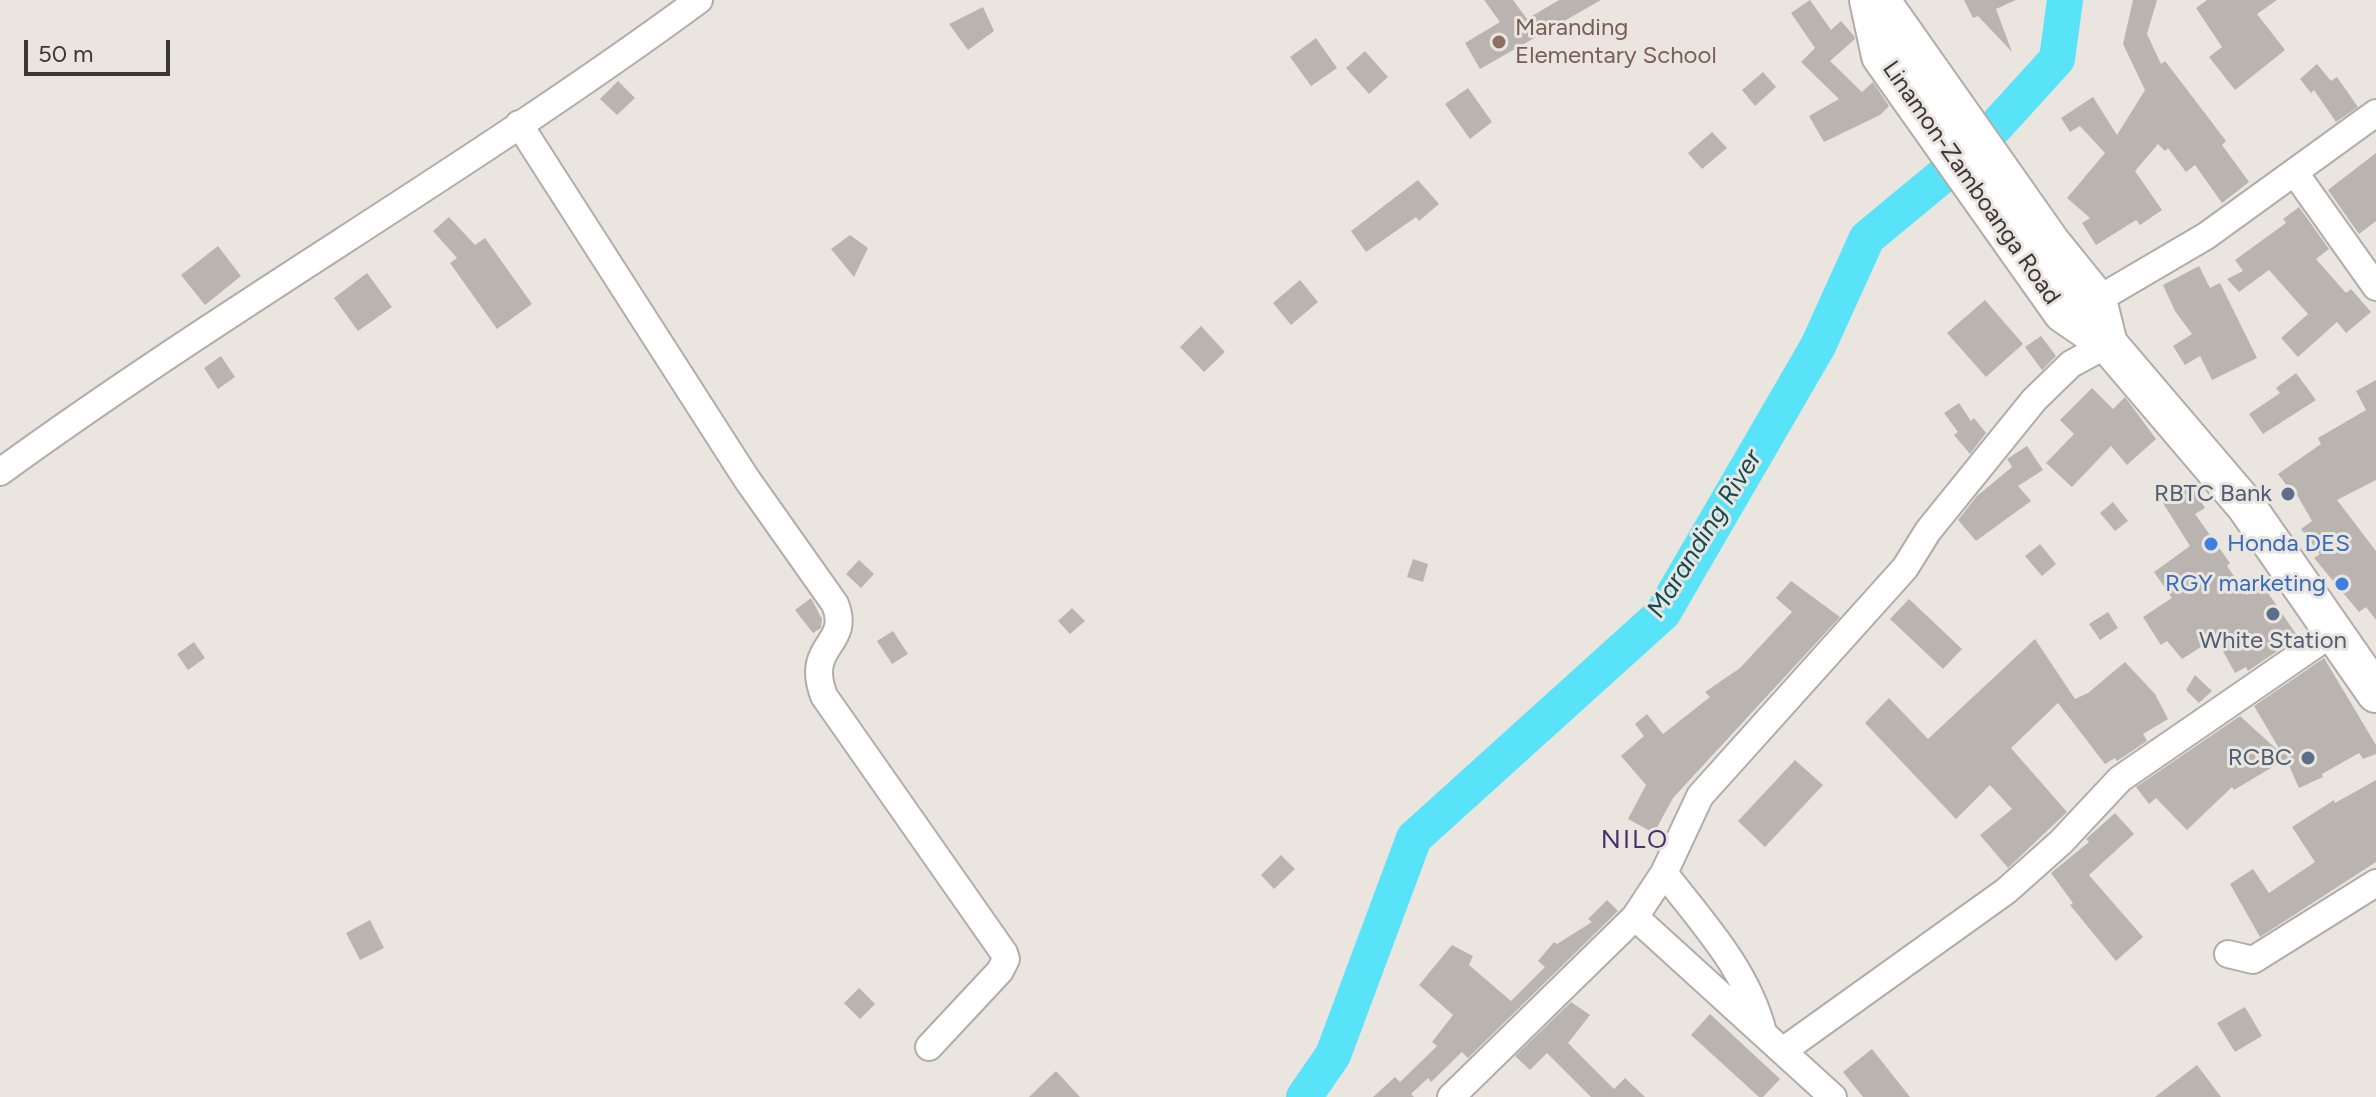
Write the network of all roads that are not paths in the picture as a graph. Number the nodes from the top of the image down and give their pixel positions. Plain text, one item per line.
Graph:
1 (699, 0) edge
2 (1869, 0) edge
3 (1880, 0) edge
4 (1925, 92) junction
5 (2376, 113) edge
6 (519, 124) junction
7 (2295, 173) junction
8 (2039, 252) junction
9 (2376, 287) edge
10 (2097, 300) junction
11 (2108, 344) junction
12 (0, 472) edge
13 (2335, 631) junction
14 (2376, 693) edge
15 (1664, 873) junction
16 (2376, 883) edge
17 (1635, 917) junction
18 (2228, 954) dead end
19 (1763, 1032) junction
20 (929, 1047) dead end
21 (1784, 1050) junction
22 (1828, 1096) edge
23 (1451, 1097) edge

1 - 6 street
2 - 4 highway, Linamon-Zamboanga Road
3 - 4 highway, Linamon-Zamboanga Road
4 - 8 highway, Linamon-Zamboanga Road
5 - 7 street
6 - 12 street
6 - 20 street
7 - 9 street
7 - 10 street
8 - 10 highway, Linamon-Zamboanga Road
8 - 11 highway, Linamon-Zamboanga Road
10 - 11 highway, Linamon-Zamboanga Road
11 - 13 highway, Linamon-Zamboanga Road
11 - 15 street
13 - 14 highway, Linamon-Zamboanga Road
13 - 21 street
15 - 17 street
15 - 19 street
16 - 18 street
17 - 19 street
17 - 23 street
19 - 21 street
21 - 22 street

